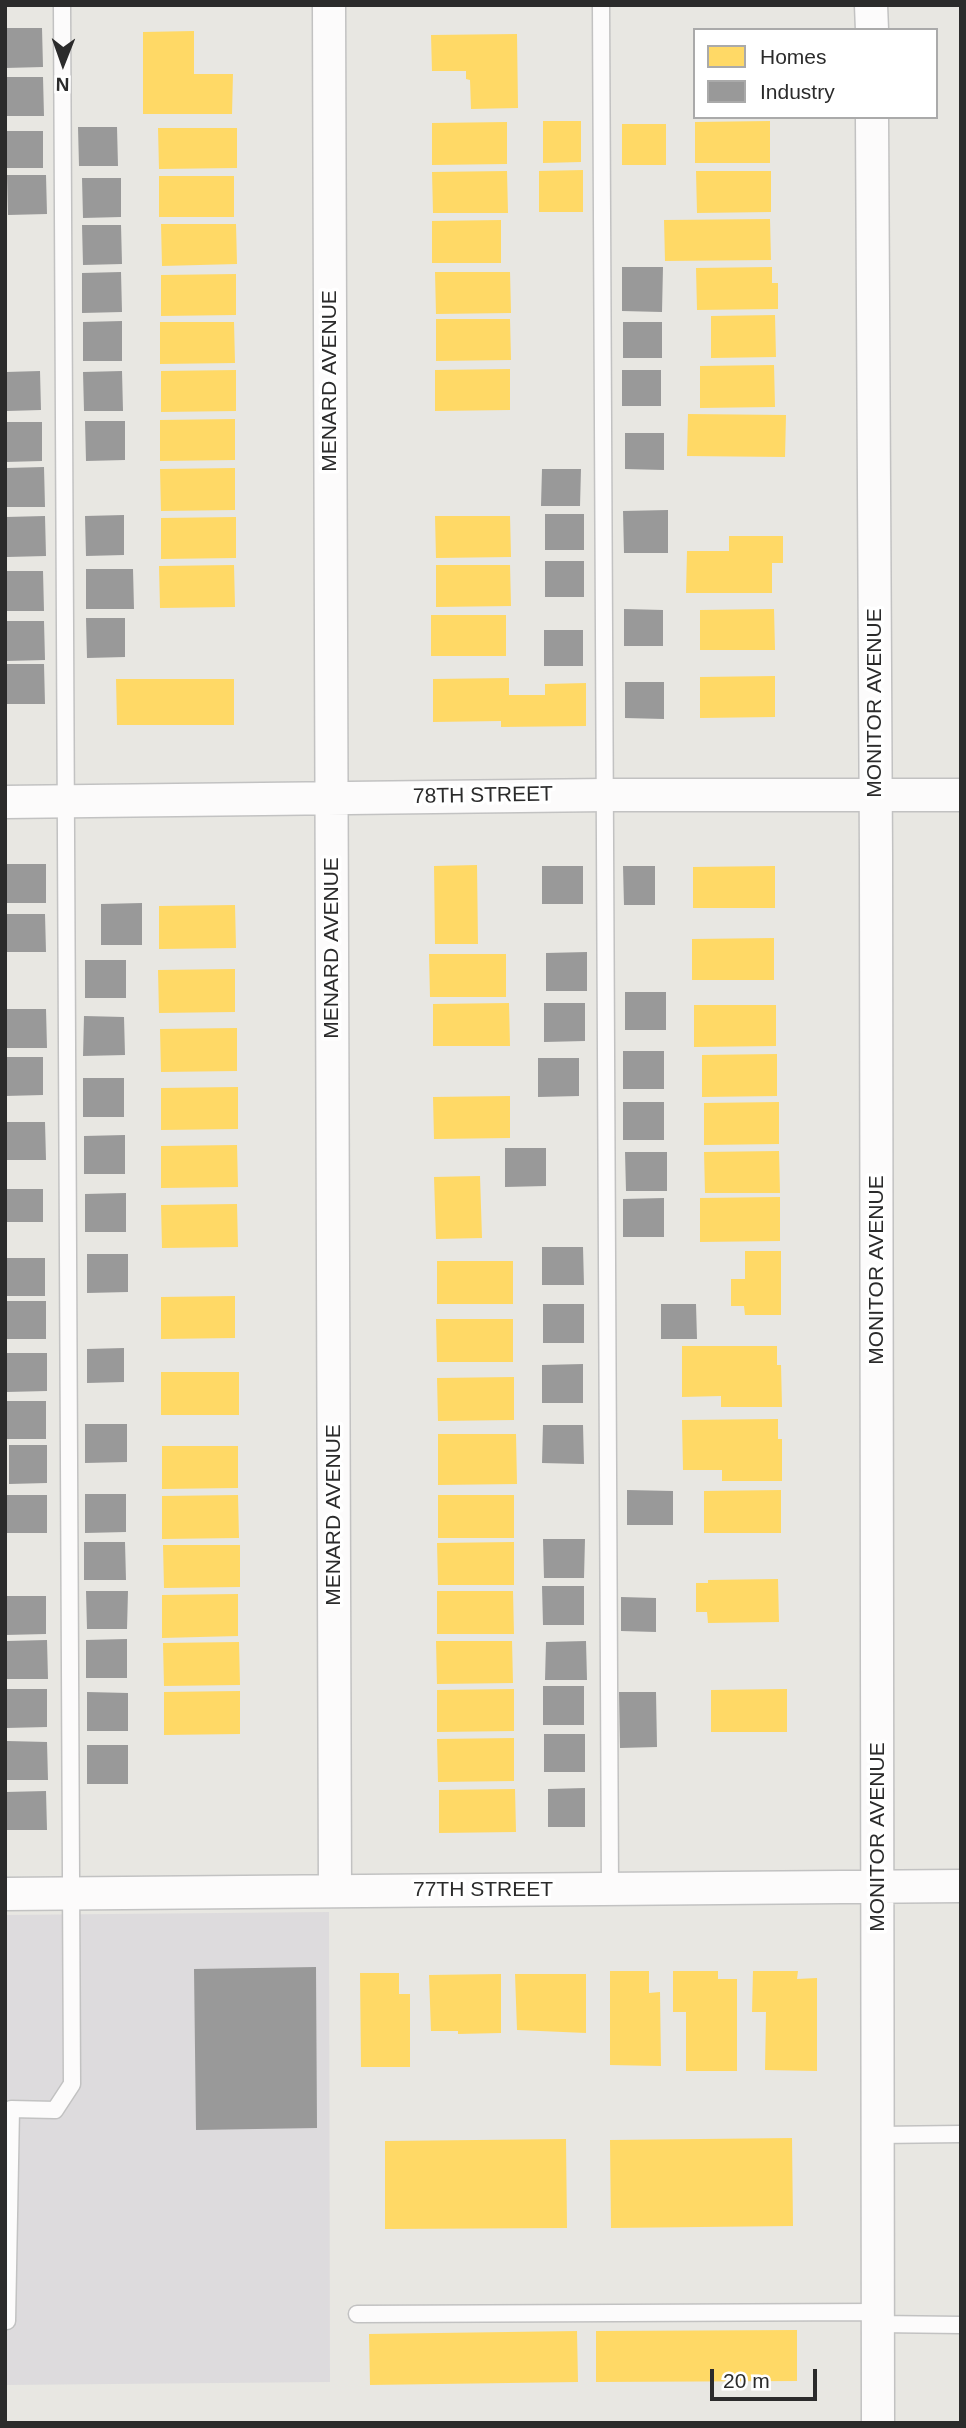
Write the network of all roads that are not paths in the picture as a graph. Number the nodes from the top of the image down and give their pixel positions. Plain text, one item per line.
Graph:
1 (62, 5) edge
2 (329, 5) edge
3 (601, 5) edge
4 (871, 5) edge
5 (872, 28) edge
6 (872, 119) edge
7 (606, 795) junction
8 (961, 795) edge
9 (875, 796) junction
10 (332, 799) junction
11 (5, 802) edge
12 (65, 802) junction
13 (877, 1886) junction
14 (961, 1886) edge
15 (610, 1889) junction
16 (335, 1891) junction
17 (69, 1893) junction
18 (5, 1894) edge
19 (961, 2134) edge
20 (879, 2135) junction
21 (357, 2314) dead end
22 (878, 2318) junction
23 (7, 2321) dead end
24 (961, 2325) edge
25 (878, 2423) edge

1 - 12 lane
2 - 10 street, MENARD AVENUE
3 - 7 lane
4 - 5 street
6 - 9 street, MONITOR AVENUE
7 - 9 street, 78TH STREET
7 - 10 street, 78TH STREET
7 - 15 lane
8 - 9 street, 78TH STREET
9 - 13 street, MONITOR AVENUE
10 - 12 street, 78TH STREET
10 - 16 street, MENARD AVENUE
11 - 12 street, 78TH STREET
12 - 17 lane
13 - 14 street, 77TH STREET
13 - 15 street, 77TH STREET
13 - 20 street, MONITOR AVENUE
15 - 16 street, 77TH STREET
16 - 17 street, 77TH STREET
17 - 18 street, 77TH STREET
17 - 23 lane
19 - 20 lane
20 - 22 street, MONITOR AVENUE
21 - 22 lane
22 - 24 lane
22 - 25 street, MONITOR AVENUE

